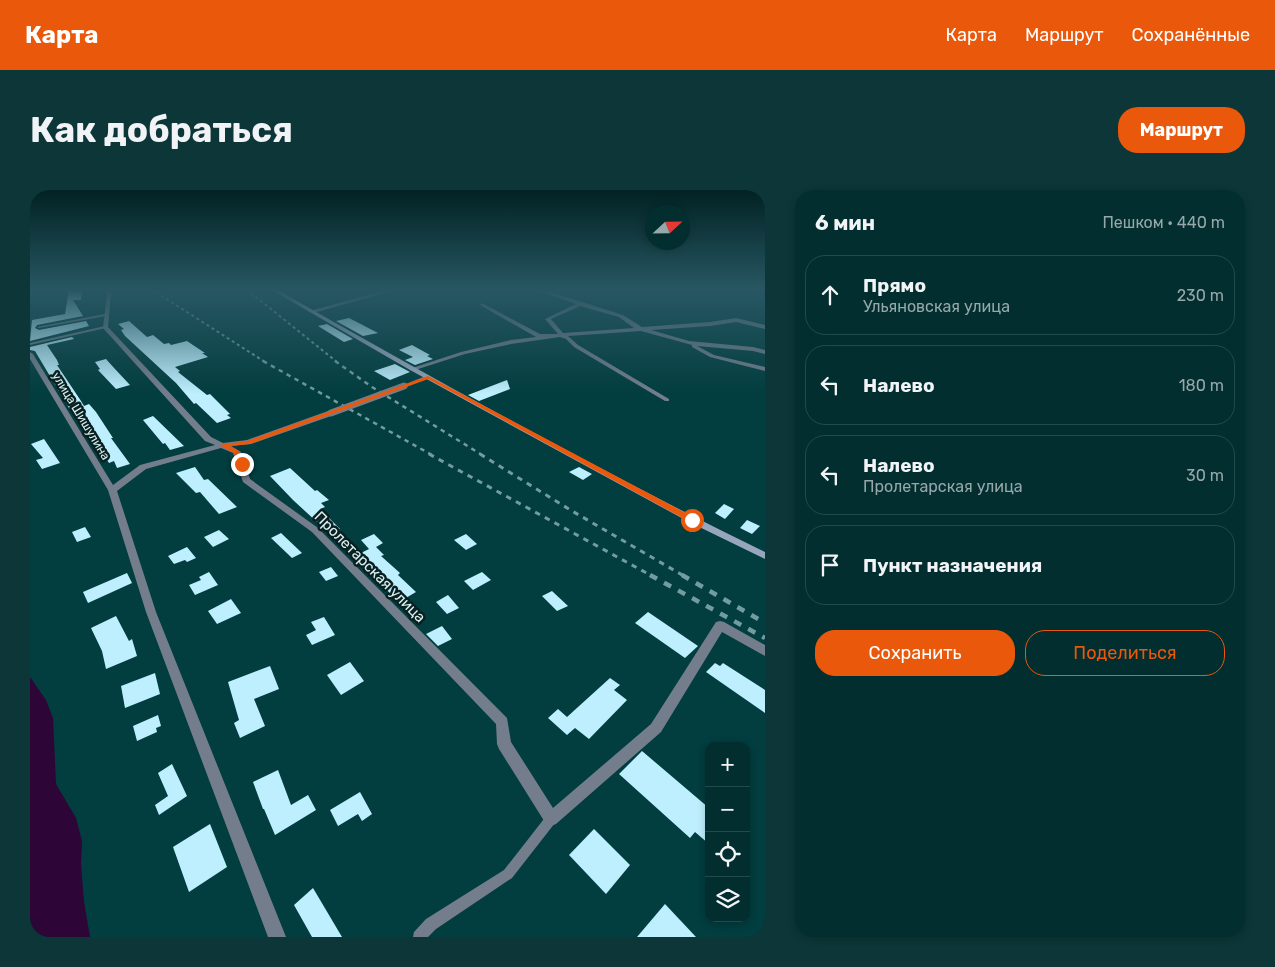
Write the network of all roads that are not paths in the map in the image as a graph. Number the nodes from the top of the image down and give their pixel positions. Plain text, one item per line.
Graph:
1 (56, 324) edge
2 (105, 324) edge
3 (335, 324) edge
4 (517, 324) edge
5 (552, 324) edge
6 (632, 324) edge
7 (711, 324) edge
8 (752, 324) edge
9 (39, 327) dead end
10 (105, 327) junction
11 (765, 327) edge
12 (638, 328) junction
13 (562, 335) junction
14 (689, 343) junction
15 (30, 344) edge
16 (765, 352) edge
17 (30, 354) edge
18 (412, 369) junction
19 (765, 369) edge
20 (428, 377) junction
21 (666, 400) dead end
22 (223, 445) junction
23 (112, 490) junction
24 (765, 556) edge
25 (765, 651) edge
26 (550, 820) junction
27 (277, 937) edge
28 (420, 937) edge

1 - 9 lane
2 - 10 street
3 - 18 main road
4 - 13 street
5 - 13 street
6 - 12 street
7 - 12 street
8 - 11 street
10 - 15 lane
10 - 22 street, Пролетарская улица
12 - 13 street
12 - 14 street
13 - 18 street
13 - 21 street
14 - 16 street
14 - 19 street
17 - 23 street, улица Шишулина
18 - 20 main road
20 - 22 street, bridge
20 - 24 main road
22 - 23 street
22 - 26 street, Пролетарская улица
23 - 27 street, улица Шишулина
25 - 26 street
26 - 28 lane

